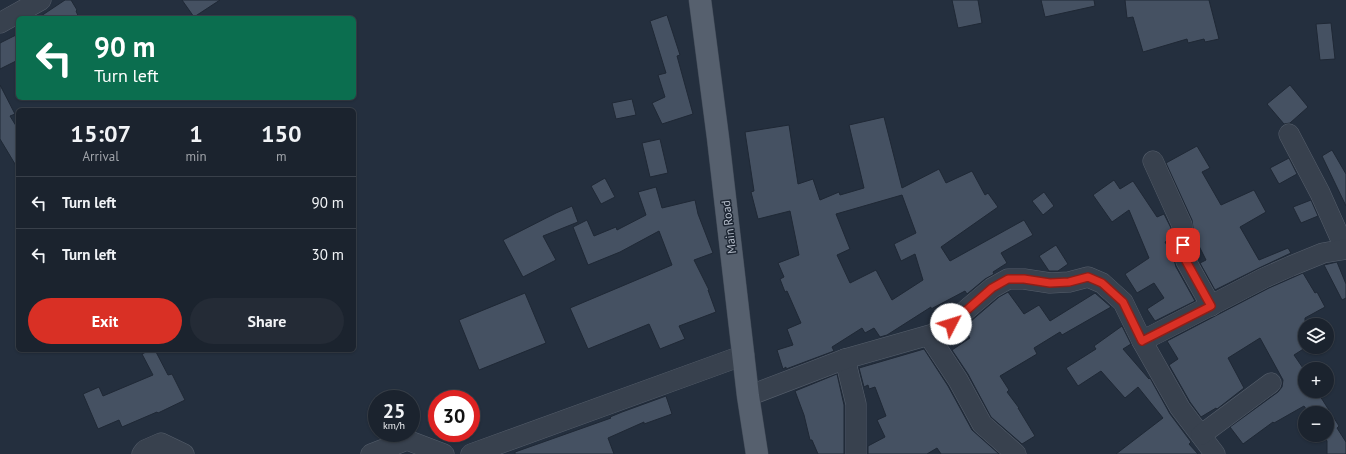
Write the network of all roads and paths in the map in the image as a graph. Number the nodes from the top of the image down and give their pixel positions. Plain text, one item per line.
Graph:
1 (41, 0) edge
2 (700, 0) edge
3 (0, 23) edge
4 (1289, 134) dead end
5 (1153, 161) dead end
6 (1345, 249) edge
7 (1211, 306) junction
8 (929, 336) junction
9 (1142, 341) junction
10 (744, 355) junction
11 (845, 359) junction
12 (1271, 383) dead end
13 (748, 396) junction
14 (1201, 435) junction
15 (142, 454) edge
16 (184, 454) edge
17 (372, 454) edge
18 (444, 454) edge
19 (471, 454) edge
20 (757, 454) edge
21 (856, 454) edge
22 (1016, 454) edge
23 (1215, 454) edge

1 - 3 street
2 - 10 main road, Main Road
4 - 6 street
5 - 7 street
6 - 7 street
7 - 9 street
8 - 9 street
8 - 11 street
8 - 22 street
9 - 14 street
10 - 13 main road, Main Road
10 - 19 street
11 - 13 street
11 - 21 street
12 - 14 street
13 - 20 main road, Main Road
14 - 23 street
15 - 16 street
17 - 18 street

